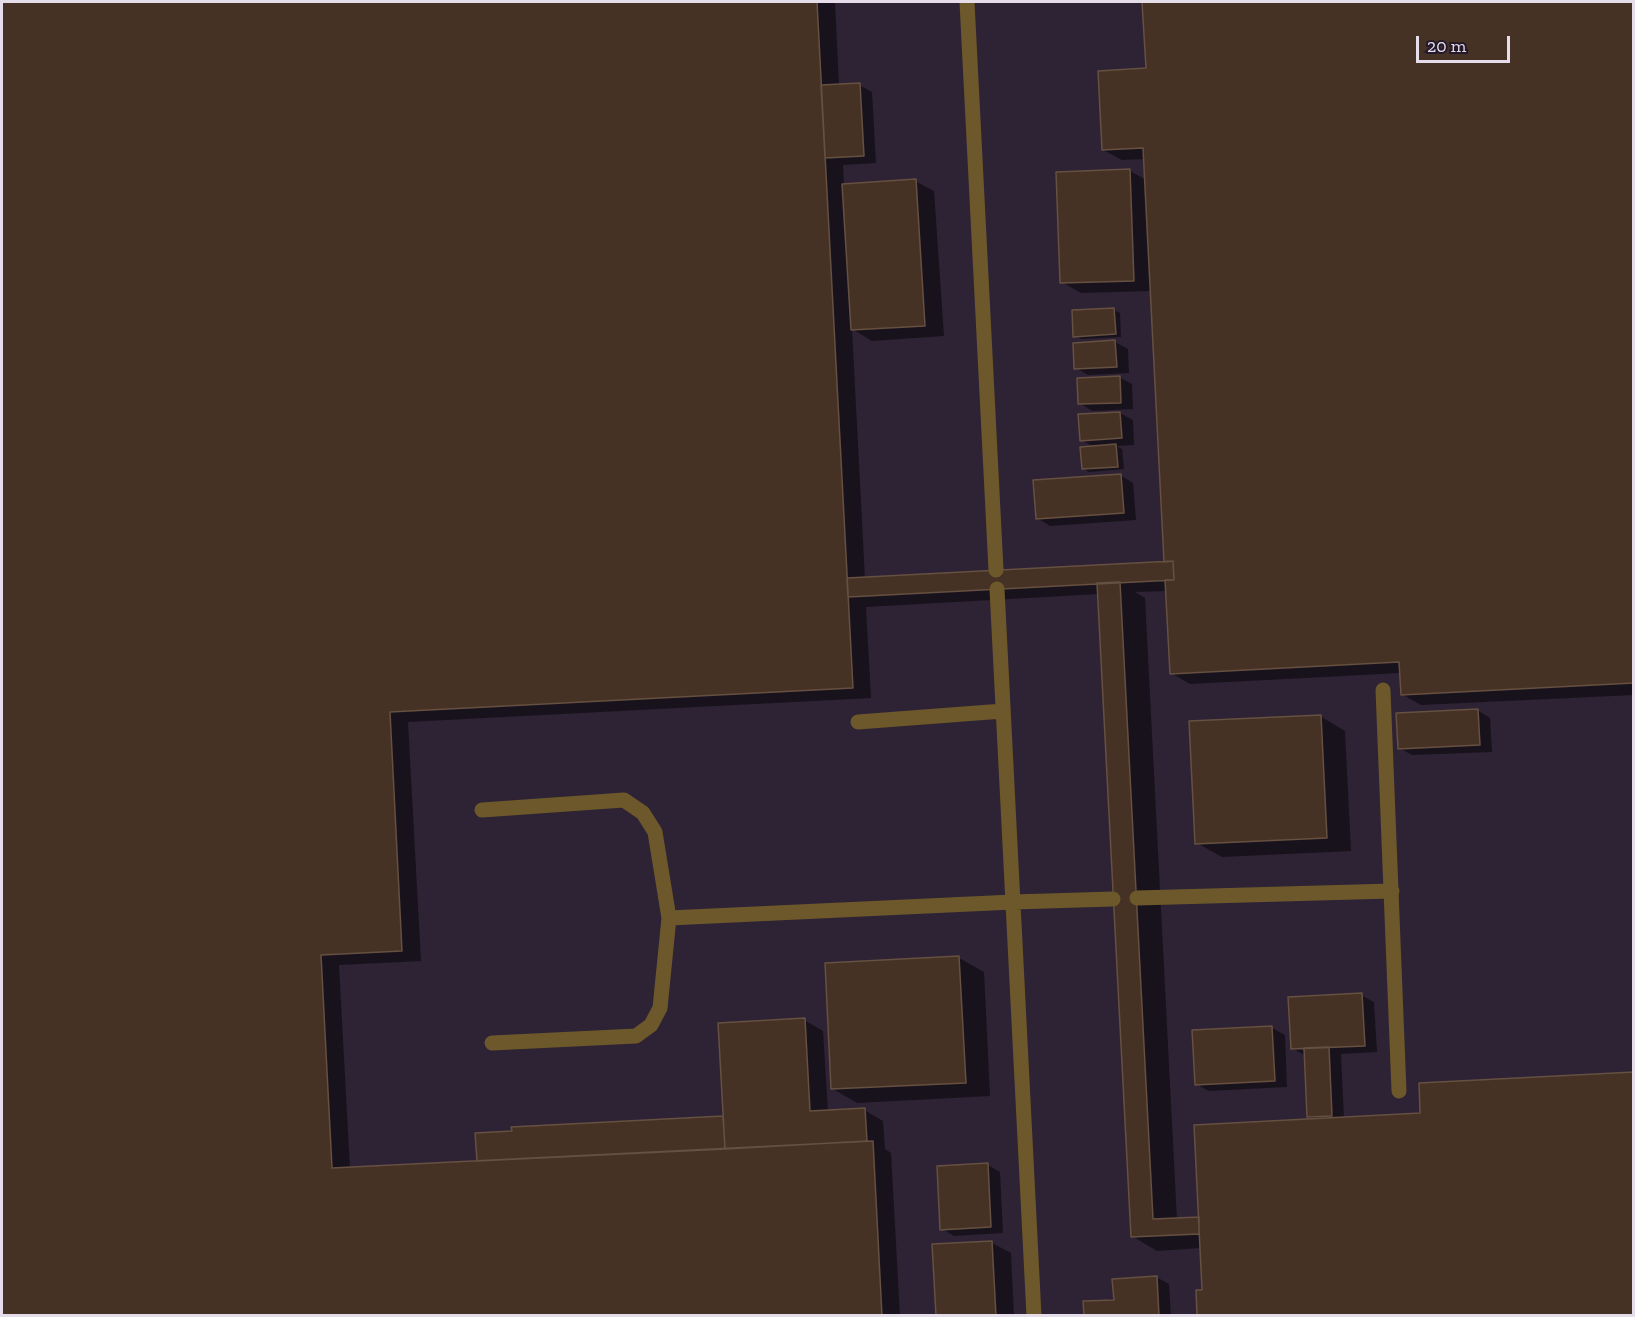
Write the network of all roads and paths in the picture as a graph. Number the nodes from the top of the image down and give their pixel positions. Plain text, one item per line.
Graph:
1 (967, 2) edge
2 (996, 570) dead end
3 (997, 589) dead end
4 (1383, 690) dead end
5 (1003, 711) junction
6 (858, 722) dead end
7 (482, 810) dead end
8 (1392, 891) junction
9 (1137, 898) dead end
10 (1113, 899) dead end
11 (1013, 902) junction
12 (669, 918) junction
13 (492, 1043) dead end
14 (1399, 1091) dead end
15 (1034, 1316) edge

1 - 2 lane
3 - 5 lane
4 - 8 lane
5 - 6 lane
5 - 11 lane
7 - 12 lane
8 - 9 lane
8 - 14 lane
10 - 11 lane
11 - 12 lane
11 - 15 lane
12 - 13 lane

